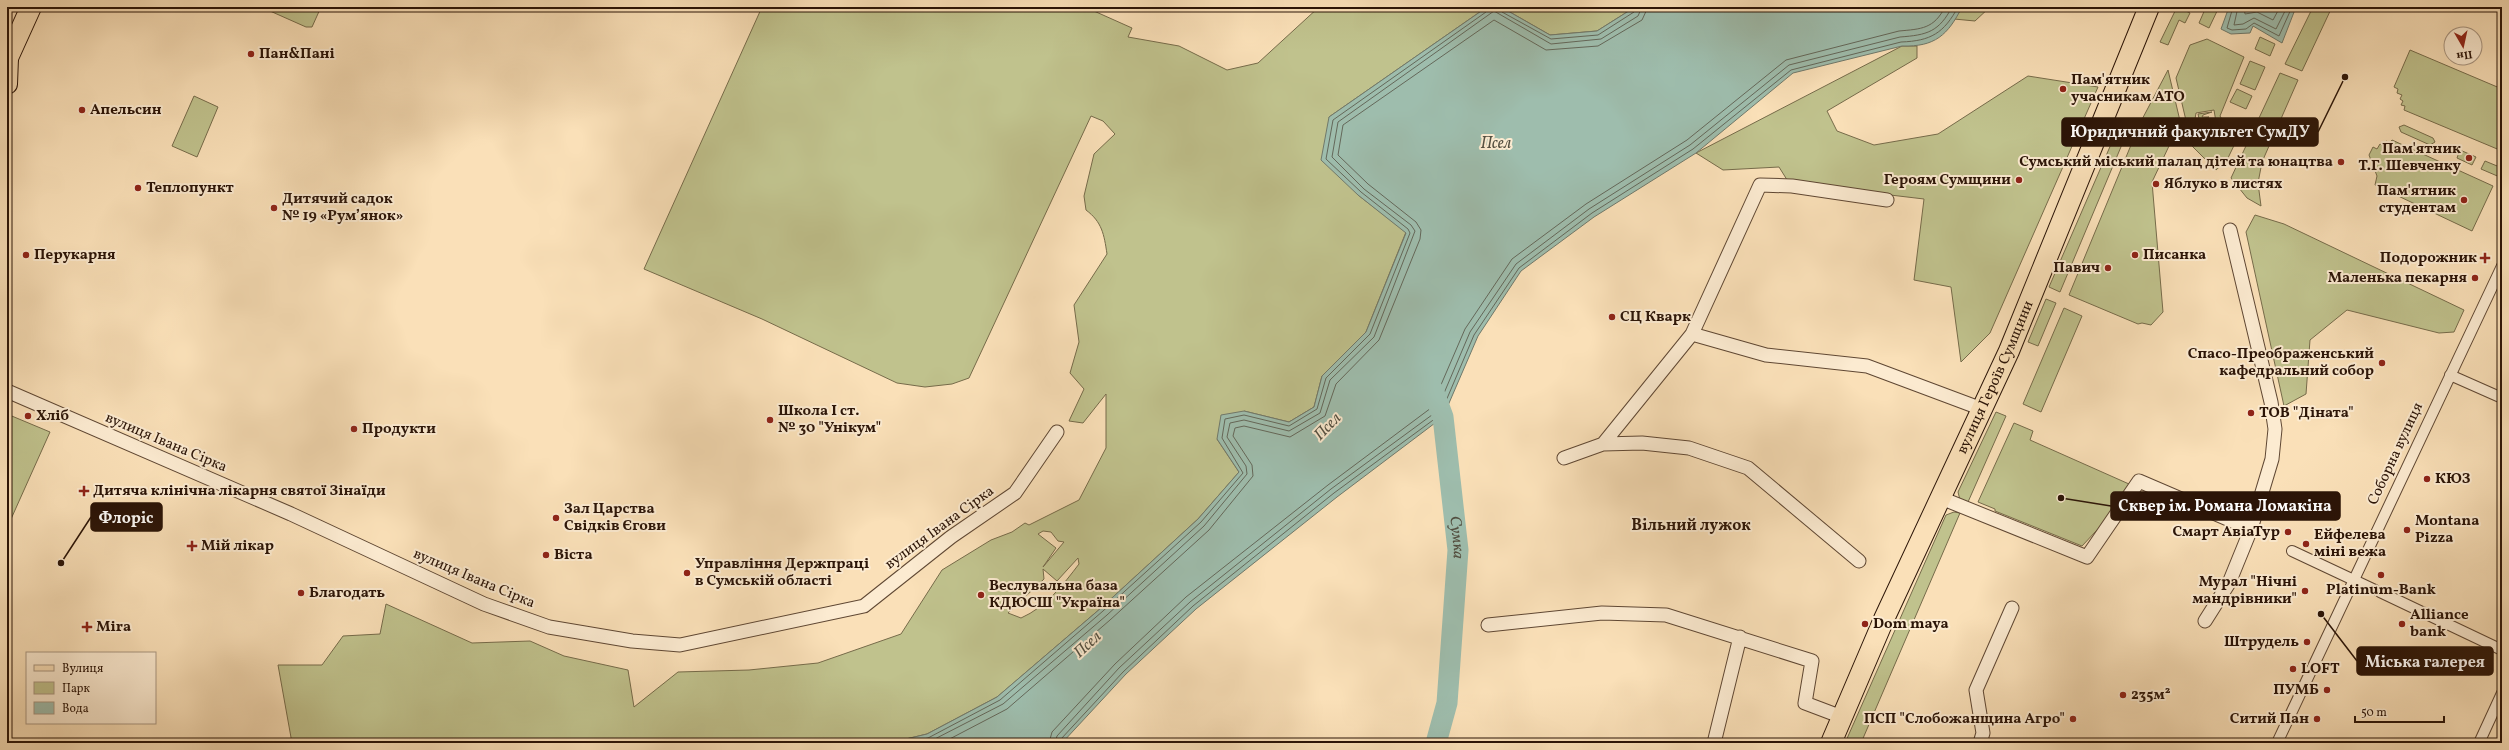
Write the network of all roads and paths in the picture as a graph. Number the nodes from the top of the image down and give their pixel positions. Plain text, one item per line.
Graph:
1 (31, 7) edge
2 (2139, 7) edge
3 (2149, 7) edge
4 (2157, 7) edge
5 (2141, 27) junction
6 (8, 59) edge
7 (7, 84) edge
8 (1887, 200) dead end
9 (2230, 230) dead end
10 (2502, 266) edge
11 (1692, 334) junction
12 (2450, 375) junction
13 (7, 392) edge
14 (2502, 398) edge
15 (1982, 409) junction
16 (1057, 432) dead end
17 (1603, 444) junction
18 (1564, 458) dead end
19 (1941, 498) junction
20 (2254, 531) junction
21 (2292, 550) dead end
22 (1859, 561) dead end
23 (2354, 580) junction
24 (2012, 608) dead end
25 (2205, 621) dead end
26 (1488, 624) dead end
27 (1740, 637) junction
28 (2502, 650) edge
29 (2502, 693) edge
30 (1842, 717) junction
31 (1714, 743) edge
32 (1831, 743) edge
33 (1980, 743) edge
34 (2277, 743) edge
35 (2480, 743) edge

1 - 6 main road
2 - 5 main road
3 - 5 main road, вулиця Героїв Сумщини
4 - 5 main road
5 - 15 main road, вулиця Героїв Сумщини
6 - 7 main road
8 - 11 street
9 - 20 street
10 - 12 street, Соборна вулиця
11 - 15 street
11 - 17 street
12 - 14 street
12 - 23 street, Соборна вулиця
13 - 16 street, вулиця Івана Сірка
15 - 19 main road, вулиця Героїв Сумщини
17 - 18 street
17 - 22 street
19 - 20 street
19 - 30 main road, вулиця Героїв Сумщини
20 - 25 street
21 - 23 street
23 - 28 street
23 - 34 street, Соборна вулиця
24 - 33 street
26 - 27 street
27 - 30 street
27 - 31 street
29 - 35 street
30 - 32 main road, вулиця Героїв Сумщини

